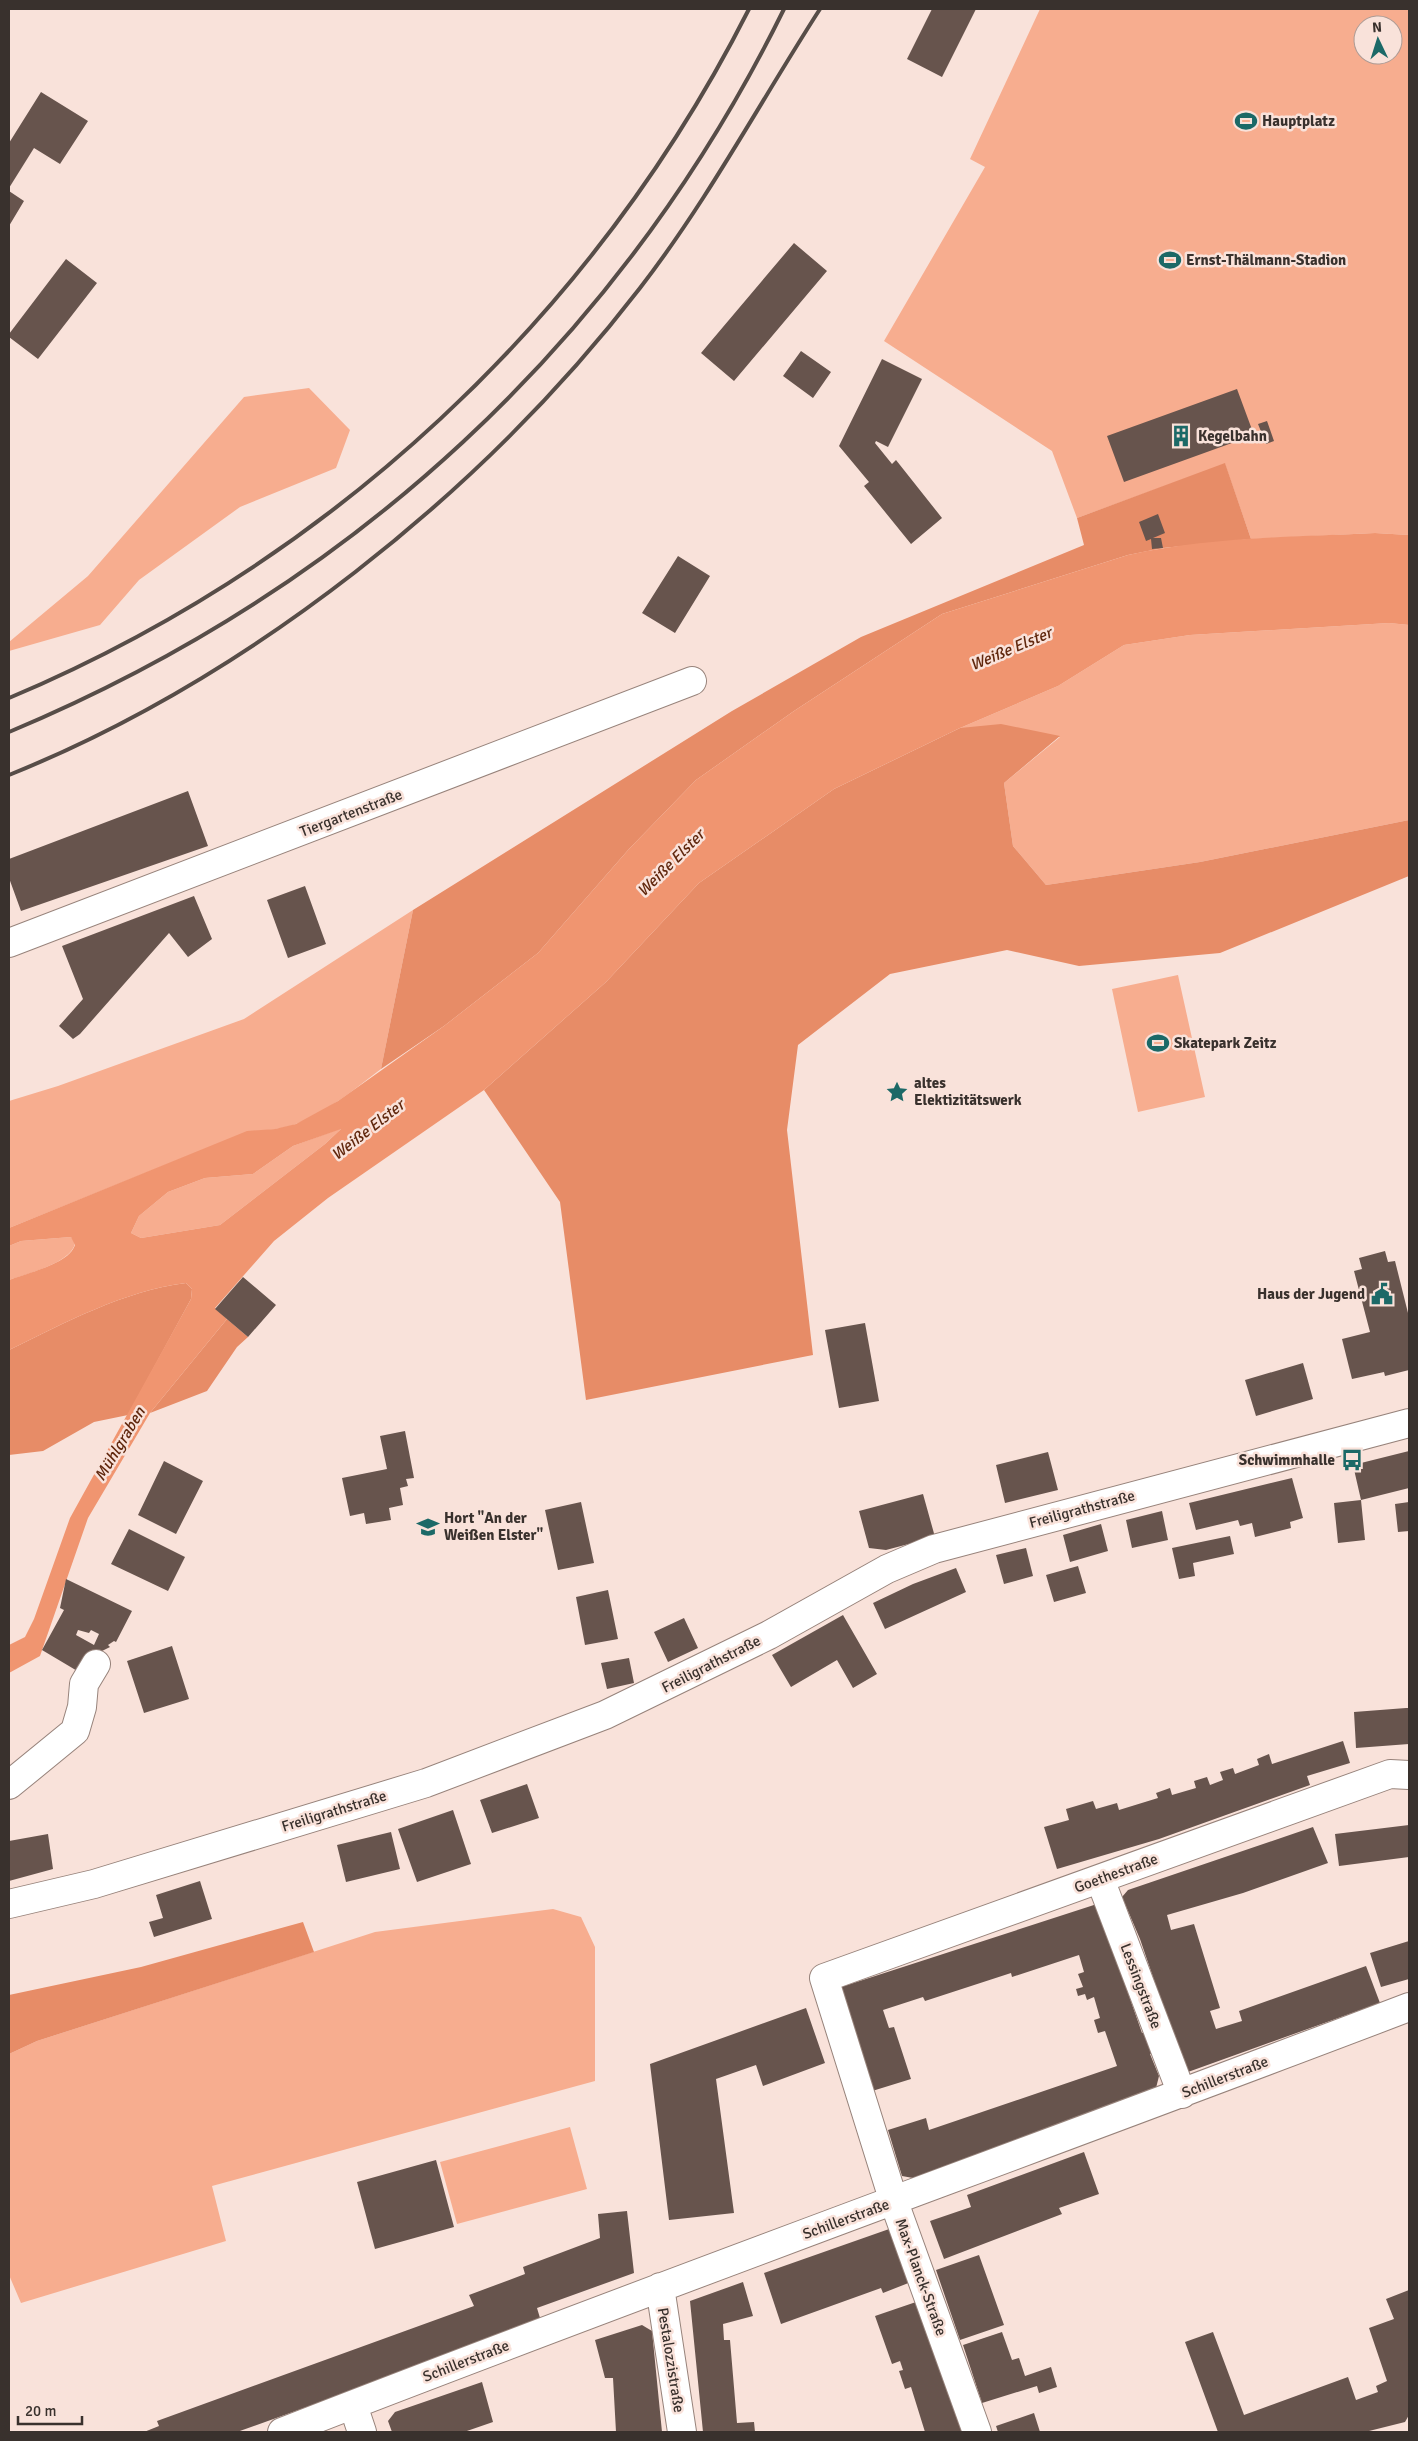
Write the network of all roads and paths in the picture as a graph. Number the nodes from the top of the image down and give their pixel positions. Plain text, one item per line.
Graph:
1 (692, 681) dead end
2 (9, 944) edge
3 (1409, 1422) edge
4 (96, 1664) dead end
5 (1400, 1775) edge
6 (9, 1785) edge
7 (1100, 1879) junction
8 (9, 1904) edge
9 (824, 1978) joint
10 (1409, 2007) edge
11 (1182, 2094) junction
12 (894, 2202) junction
13 (660, 2287) junction
14 (353, 2404) junction
15 (282, 2432) edge
16 (362, 2432) edge
17 (682, 2432) edge
18 (977, 2432) edge

1 - 2 street, Tiergartenstraße
3 - 8 street, Freiligrathstraße
4 - 6 street
5 - 7 street, Goethestraße
7 - 9 street, Goethestraße
7 - 11 street, Lessingstraße
9 - 12 street, Max-Planck-Straße
10 - 11 street, Schillerstraße
11 - 12 street, Schillerstraße
12 - 13 street, Schillerstraße
12 - 18 street, Max-Planck-Straße
13 - 14 street, Schillerstraße
13 - 17 street, Pestalozzistraße
14 - 15 street, Schillerstraße
14 - 16 street

